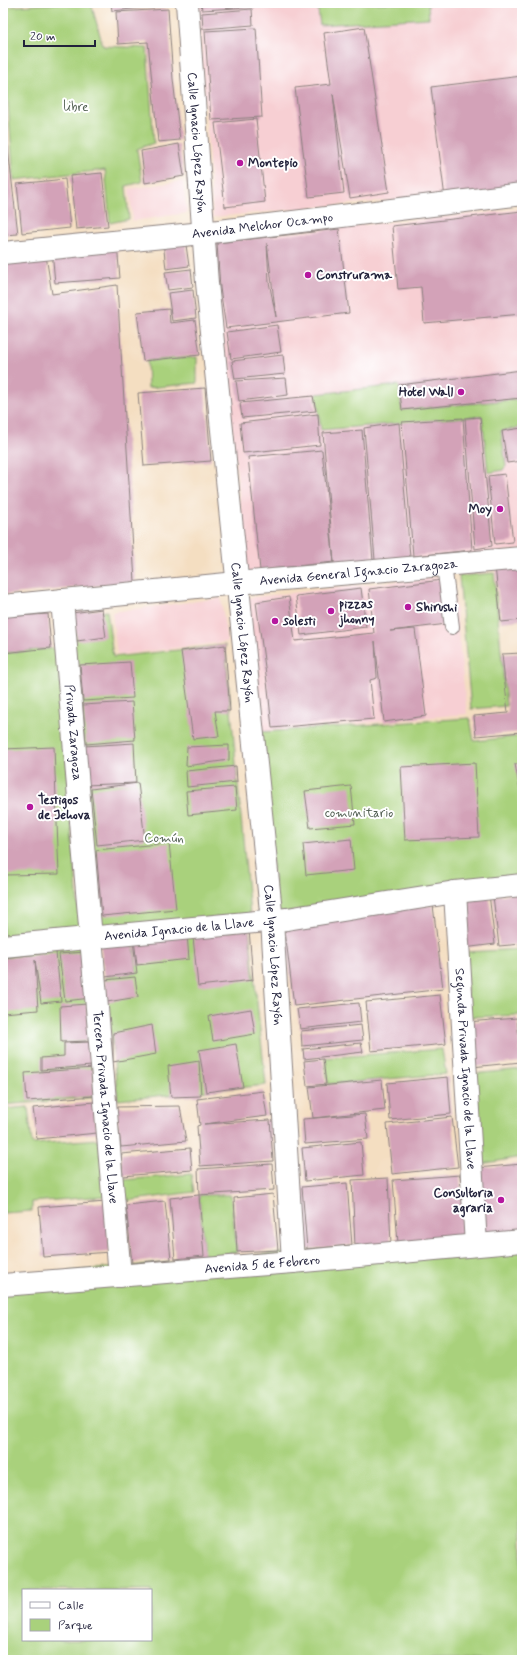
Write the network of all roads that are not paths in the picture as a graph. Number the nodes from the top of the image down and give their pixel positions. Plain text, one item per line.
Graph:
1 (187, 3) edge
2 (522, 194) edge
3 (203, 233) junction
4 (3, 253) edge
5 (522, 558) edge
6 (444, 565) junction
7 (236, 583) junction
8 (62, 600) junction
9 (3, 606) edge
10 (452, 628) dead end
11 (522, 885) edge
12 (455, 892) junction
13 (272, 921) junction
14 (91, 938) junction
15 (3, 946) edge
16 (522, 1241) edge
17 (476, 1245) junction
18 (292, 1262) junction
19 (120, 1276) junction
20 (3, 1284) edge

1 - 3 street, Calle Ignacio López Rayón
2 - 3 street, Avenida Melchor Ocampo
3 - 4 street, Avenida Melchor Ocampo
3 - 7 street, Calle Ignacio López Rayón
5 - 6 street, Avenida General Ignacio Zaragoza
6 - 7 street, Avenida General Ignacio Zaragoza
6 - 10 lane
7 - 8 street, Avenida General Ignacio Zaragoza
7 - 13 street, Calle Ignacio López Rayón
8 - 9 street, Avenida General Ignacio Zaragoza
8 - 14 street, Privada Zaragoza
11 - 12 street, Avenida Ignacio de la Llave
12 - 13 street, Avenida Ignacio de la Llave
12 - 17 street, Segunda Privada Ignacio de la Llave
13 - 14 street, Avenida Ignacio de la Llave
13 - 18 street, Calle Ignacio López Rayón
14 - 15 street, Avenida Ignacio de la Llave
14 - 19 street, Tercera Privada Ignacio de la Llave
16 - 17 street, Avenida 5 de Febrero
17 - 18 street, Avenida 5 de Febrero
18 - 19 street, Avenida 5 de Febrero
19 - 20 street, Avenida 5 de Febrero

